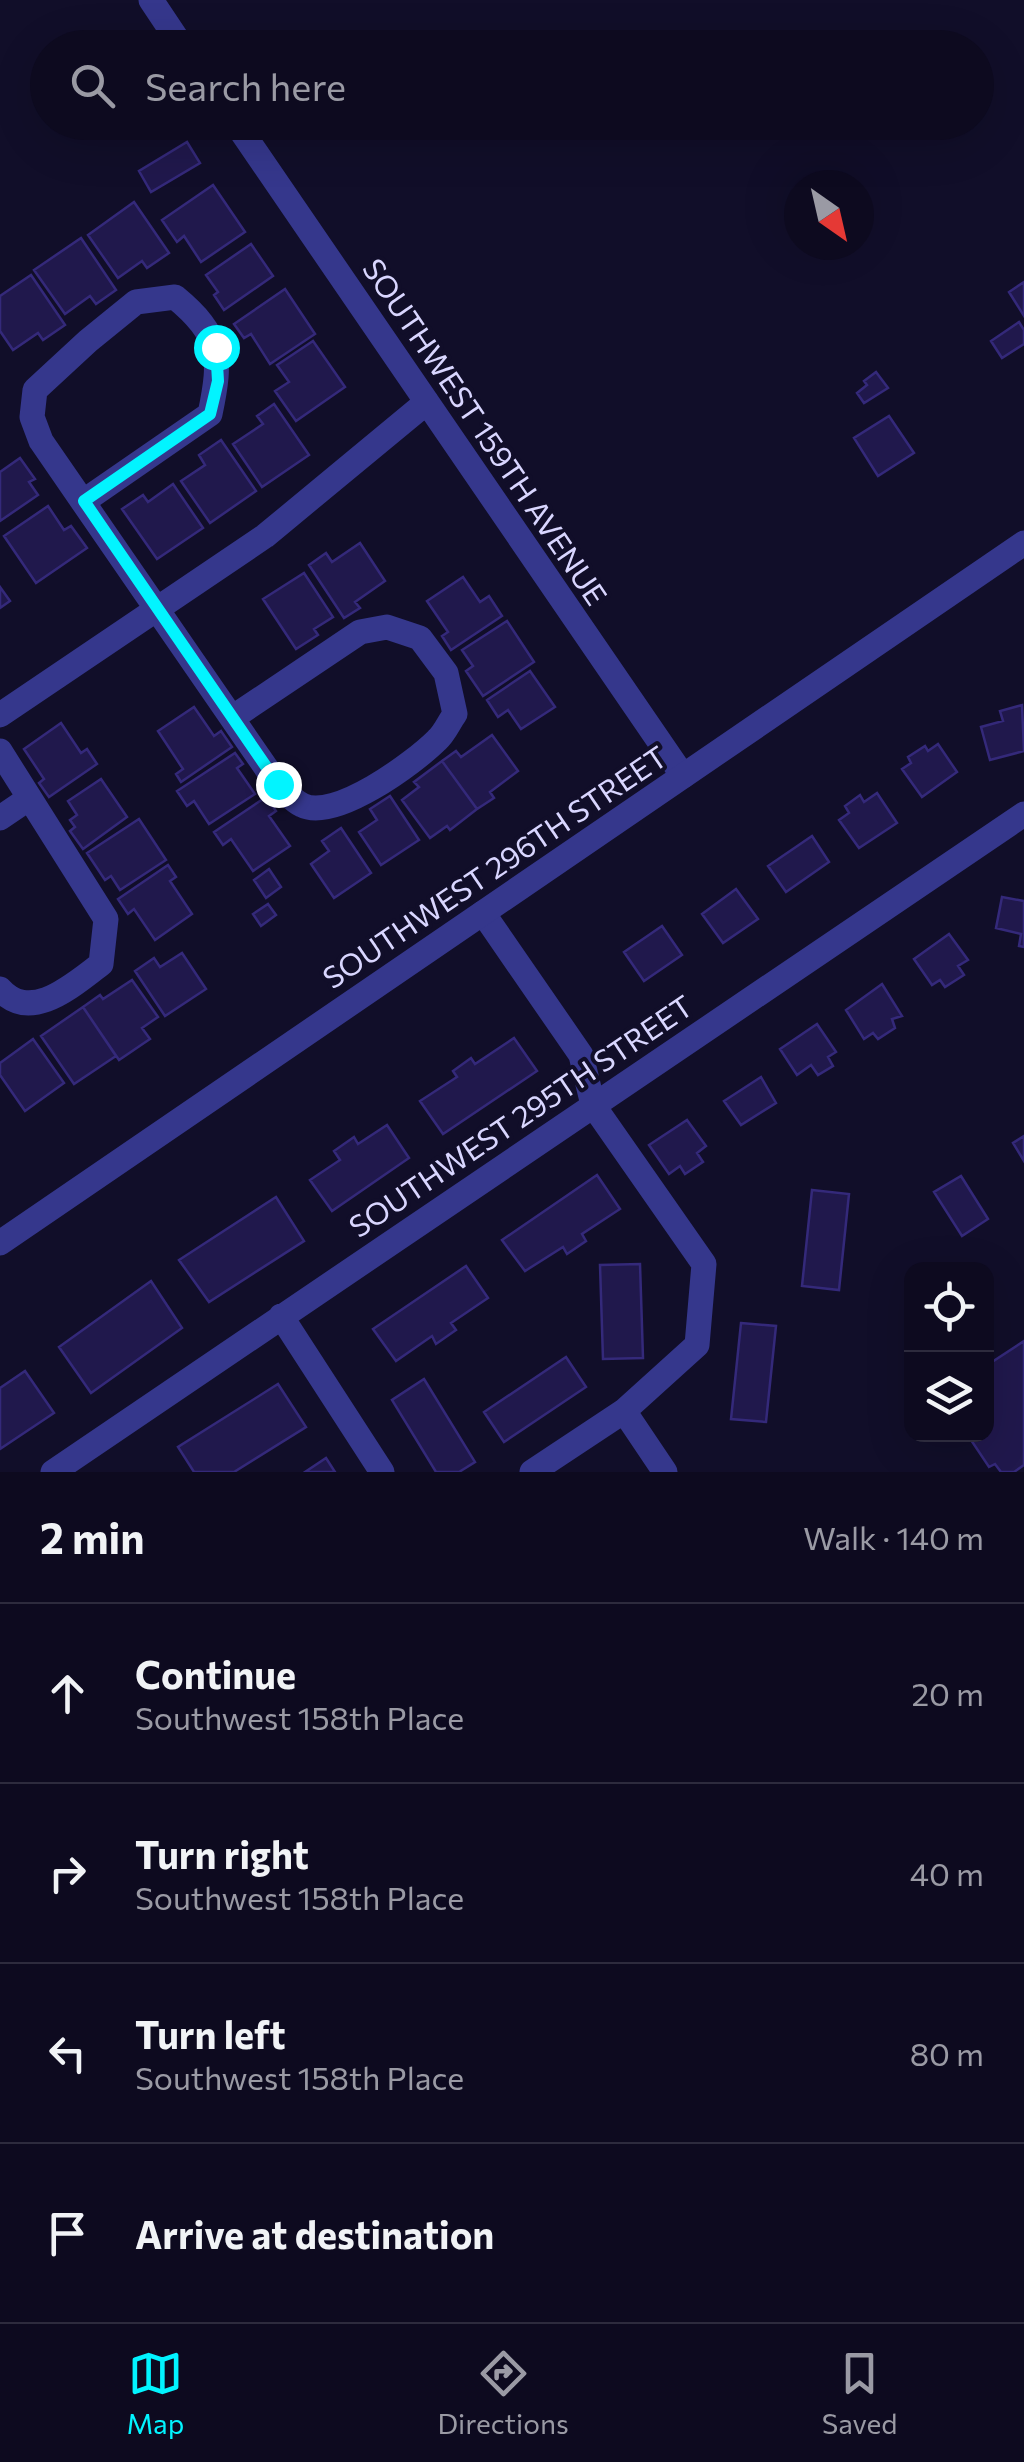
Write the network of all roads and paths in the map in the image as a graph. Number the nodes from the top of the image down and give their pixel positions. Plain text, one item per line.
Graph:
1 (151, 0) edge
2 (171, 30) edge
3 (247, 140) edge
4 (427, 402) junction
5 (84, 501) junction
6 (1024, 543) edge
7 (158, 610) junction
8 (0, 715) edge
9 (232, 718) junction
10 (0, 751) edge
11 (683, 776) junction
12 (28, 799) junction
13 (1024, 814) edge
14 (0, 818) edge
15 (483, 913) junction
16 (0, 989) edge
17 (593, 1105) junction
18 (0, 1243) edge
19 (281, 1316) junction
20 (624, 1410) junction
21 (54, 1472) edge
22 (382, 1472) edge
23 (532, 1472) edge
24 (665, 1472) edge

1 - 2 street
3 - 4 street, SOUTHWEST 159TH AVENUE
4 - 7 street
4 - 11 street, SOUTHWEST 159TH AVENUE
5 - 5 street
5 - 7 street
6 - 11 street, SOUTHWEST 296TH STREET
7 - 8 street
7 - 9 street
9 - 9 street
10 - 12 street
11 - 15 street, SOUTHWEST 296TH STREET
12 - 14 street
12 - 16 street
13 - 17 street, SOUTHWEST 295TH STREET
15 - 17 street
15 - 18 street, SOUTHWEST 296TH STREET
17 - 19 street, SOUTHWEST 295TH STREET
17 - 20 street
19 - 21 street, SOUTHWEST 295TH STREET
19 - 22 street
20 - 23 street
20 - 24 street

